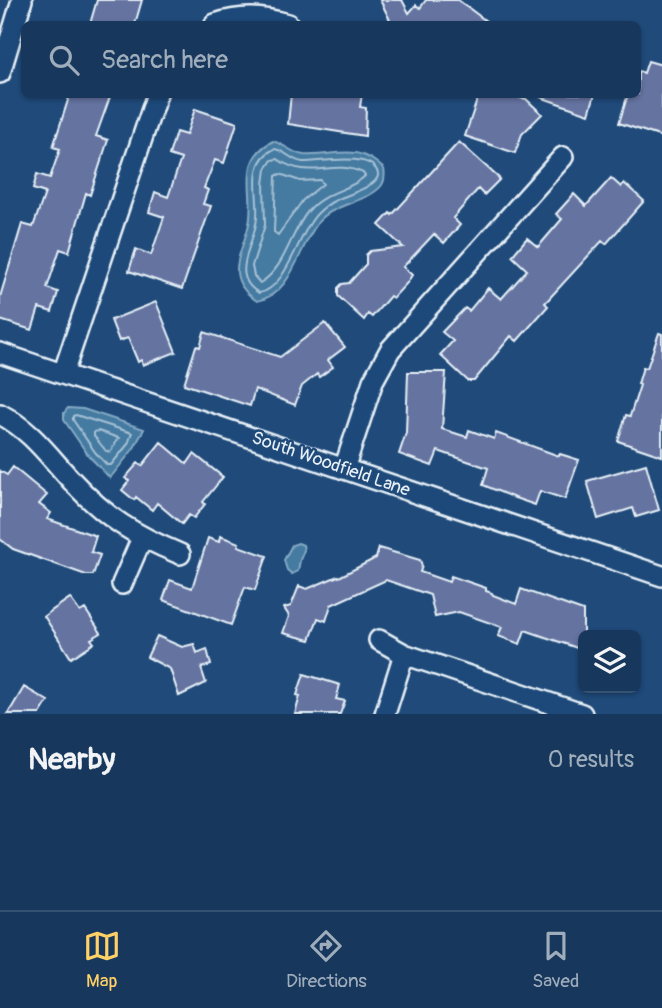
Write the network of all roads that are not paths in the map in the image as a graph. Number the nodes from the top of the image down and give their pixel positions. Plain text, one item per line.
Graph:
1 (22, 0) edge
2 (223, 21) edge
3 (277, 21) edge
4 (0, 73) edge
5 (156, 98) edge
6 (563, 157) dead end
7 (0, 353) edge
8 (63, 374) junction
9 (0, 414) edge
10 (344, 468) junction
11 (142, 538) junction
12 (180, 554) dead end
13 (662, 576) edge
14 (122, 584) dead end
15 (379, 640) dead end
16 (404, 654) junction
17 (384, 714) edge
18 (582, 714) edge

1 - 4 street
2 - 3 street
5 - 8 street
6 - 10 street
7 - 8 street, South Woodfield Lane
8 - 10 street, South Woodfield Lane
9 - 11 street
10 - 13 street, South Woodfield Lane
11 - 12 street
11 - 14 street
15 - 16 street
16 - 17 street
16 - 18 street

